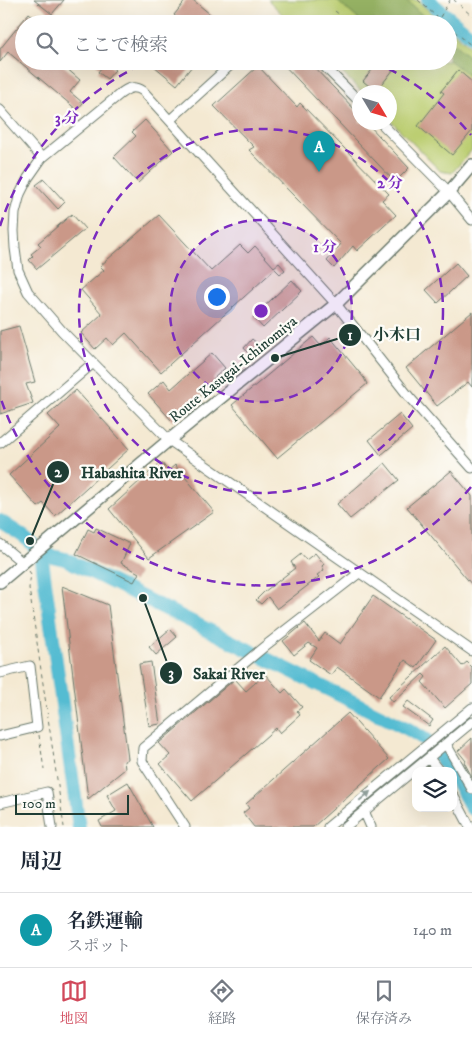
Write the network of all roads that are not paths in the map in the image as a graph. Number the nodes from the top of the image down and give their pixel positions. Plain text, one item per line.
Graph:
1 (225, 70) edge
2 (328, 70) edge
3 (352, 94) edge
4 (0, 110) edge
5 (170, 120) junction
6 (388, 130) edge
7 (42, 158) junction
8 (472, 166) edge
9 (449, 192) junction
10 (472, 220) edge
11 (336, 304) junction
12 (94, 363) junction
13 (169, 440) junction
14 (0, 443) edge
15 (472, 468) edge
16 (0, 544) edge
17 (24, 561) junction
18 (359, 573) junction
19 (0, 582) edge
20 (472, 651) edge
21 (0, 673) edge
22 (472, 708) edge
23 (472, 722) edge
24 (0, 736) edge
25 (446, 744) junction
26 (429, 758) junction
27 (436, 767) edge
28 (472, 789) edge
29 (0, 803) edge
30 (457, 803) edge
31 (364, 811) junction
32 (52, 827) edge
33 (185, 827) edge
34 (328, 827) edge
35 (344, 827) edge
36 (371, 827) edge
37 (470, 827) edge

1 - 5 street
2 - 3 street
4 - 7 street
5 - 7 street
5 - 11 street
6 - 9 street
7 - 12 street
8 - 9 main road, Route Kasugai-Ichinomiya
9 - 10 street
9 - 11 main road, Route Kasugai-Ichinomiya
11 - 13 main road, Route Kasugai-Ichinomiya
11 - 15 street
12 - 13 street
12 - 14 street
13 - 17 main road, Route Kasugai-Ichinomiya
13 - 18 street
16 - 17 street
17 - 19 main road, Route Kasugai-Ichinomiya
18 - 20 street
18 - 33 street
21 - 24 street
34 -> 22 street
23 - 25 street
25 - 26 street
25 - 28 street
26 - 27 street
26 - 31 street
29 - 32 street
30 - 37 street
31 - 35 street
31 - 36 street

